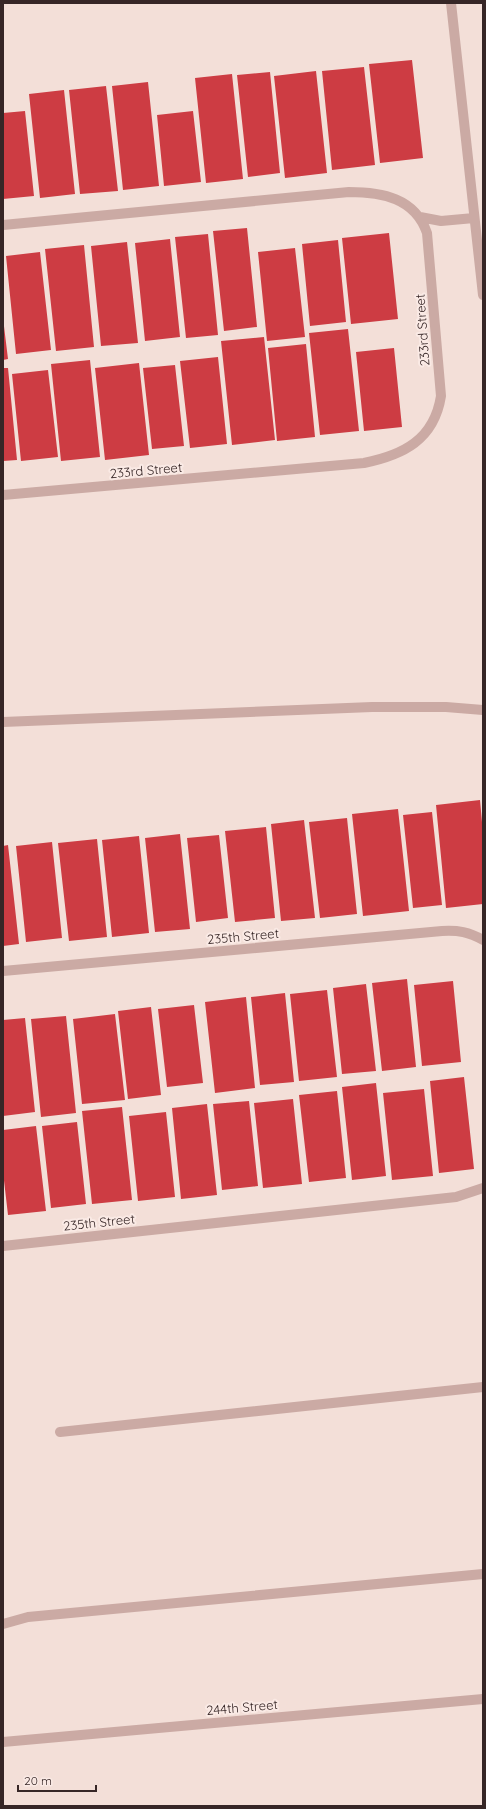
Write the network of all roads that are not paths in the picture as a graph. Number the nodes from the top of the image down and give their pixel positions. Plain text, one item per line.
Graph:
1 (451, 3) edge
2 (420, 217) junction
3 (474, 218) junction
4 (3, 225) edge
5 (482, 271) edge
6 (483, 295) edge
7 (3, 495) edge
8 (483, 710) edge
9 (3, 722) edge
10 (483, 940) edge
11 (3, 972) edge
12 (483, 1188) edge
13 (3, 1246) edge
14 (483, 1387) edge
15 (60, 1432) dead end
16 (483, 1574) edge
17 (3, 1624) edge
18 (483, 1699) edge
19 (3, 1742) edge

1 - 3 street
2 - 3 street
2 - 4 street, 233rd Street
2 - 7 street, 233rd Street
3 - 5 street
5 - 6 street
8 - 9 street
10 - 11 street, 235th Street
12 - 13 street, 235th Street
14 - 15 street
16 - 17 street
18 - 19 street, 244th Street

